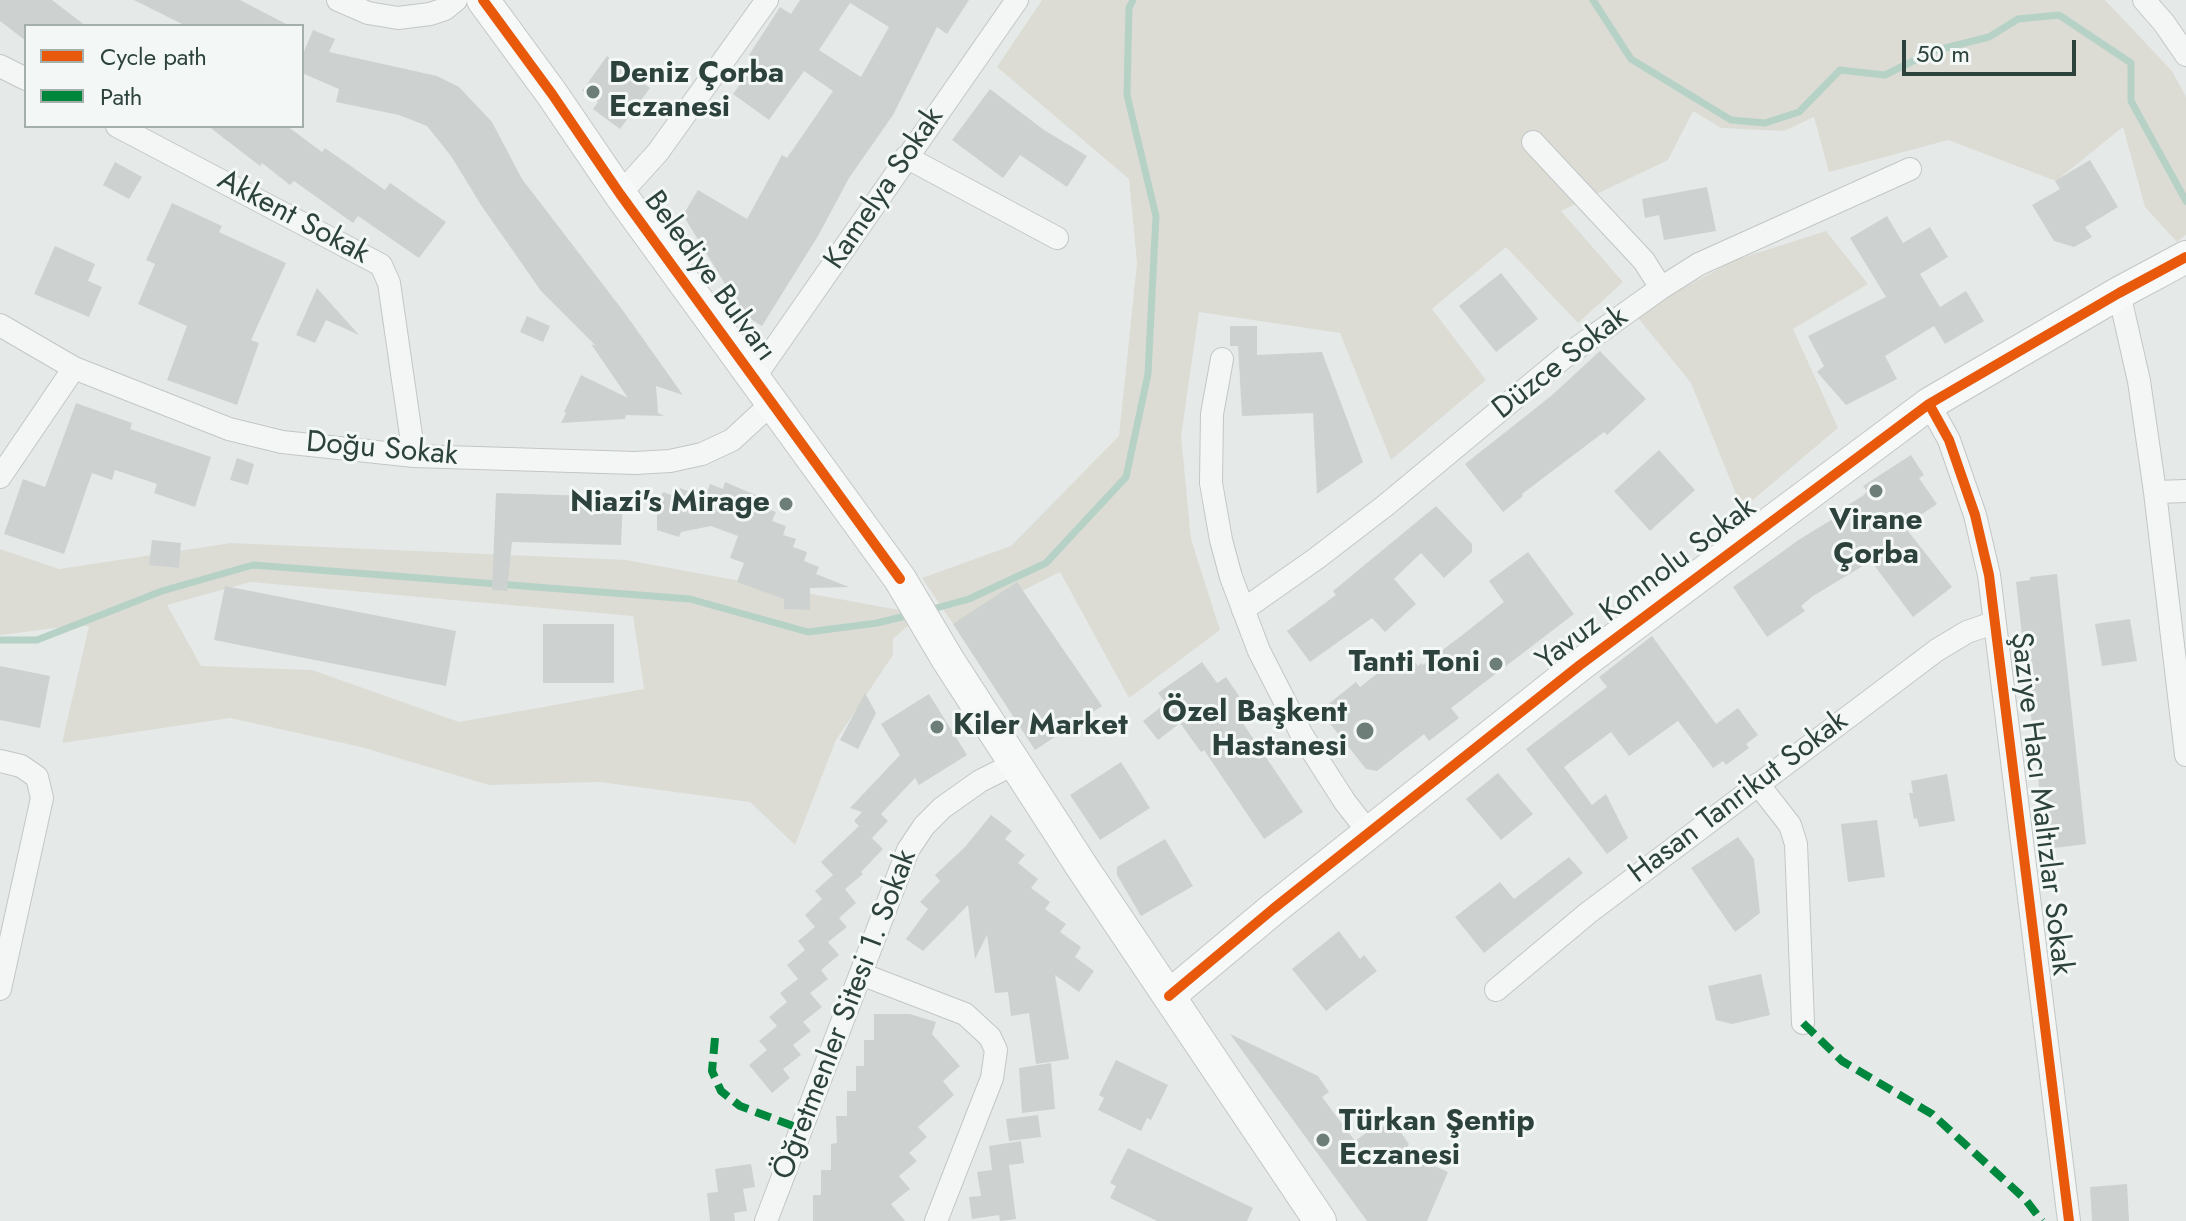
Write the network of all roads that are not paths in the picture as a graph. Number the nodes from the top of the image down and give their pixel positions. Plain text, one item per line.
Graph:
1 (338, 0) edge
2 (456, 0) edge
3 (483, 0) edge
4 (767, 0) edge
5 (1017, 0) edge
6 (2144, 0) edge
7 (2186, 55) edge
8 (0, 66) edge
9 (24, 78) edge
10 (121, 128) edge
11 (1533, 142) dead end
12 (906, 157) junction
13 (1910, 169) dead end
14 (620, 194) junction
15 (1057, 238) dead end
16 (2186, 257) edge
17 (1661, 288) junction
18 (2119, 293) junction
19 (0, 325) edge
20 (1222, 359) dead end
21 (74, 368) junction
22 (762, 391) junction
23 (1929, 404) junction
24 (414, 456) junction
25 (0, 477) edge
26 (2186, 491) edge
27 (2155, 492) junction
28 (1243, 610) junction
29 (1993, 623) junction
30 (2186, 755) edge
31 (0, 761) edge
32 (1016, 763) junction
33 (1758, 784) junction
34 (1370, 834) junction
35 (861, 974) junction
36 (0, 989) edge
37 (1496, 990) dead end
38 (1169, 996) junction
39 (1803, 1023) dead end
40 (766, 1221) edge
41 (936, 1221) edge
42 (1320, 1221) edge
43 (2069, 1221) edge

1 - 2 street
3 - 14 main road, Belediye Bulvarı
4 - 14 street
5 - 12 street, Kamelya Sokak
6 - 7 street
8 - 9 street
10 - 24 street, Akkent Sokak
11 - 17 street
12 - 15 street
12 - 22 street, Kamelya Sokak
13 - 17 street, Düzce Sokak
14 - 22 main road, Belediye Bulvarı
16 - 18 main road, Yavuz Konnolu Sokak
17 - 28 street, Düzce Sokak
18 - 23 main road, Yavuz Konnolu Sokak
18 - 27 street
19 - 21 street, Doğu Sokak
20 - 28 street
21 - 24 street, Doğu Sokak
21 - 25 street
22 - 24 street, Doğu Sokak
22 - 32 main road, Belediye Bulvarı
23 - 29 street, Şaziye Hacı Maltızlar Sokak
23 - 34 main road, Yavuz Konnolu Sokak
26 - 27 street
27 - 30 street
28 - 34 street
29 - 33 street, Hasan Tanrikut Sokak
29 - 43 street, Şaziye Hacı Maltızlar Sokak
31 - 36 street
32 - 35 street, Öğretmenler Sitesi 1. Sokak
32 - 38 main road, Belediye Bulvarı
33 - 37 street, Hasan Tanrikut Sokak
33 - 39 street
34 - 38 main road, Yavuz Konnolu Sokak
35 - 40 street, Öğretmenler Sitesi 1. Sokak
35 - 41 street
38 - 42 main road, Belediye Bulvarı

